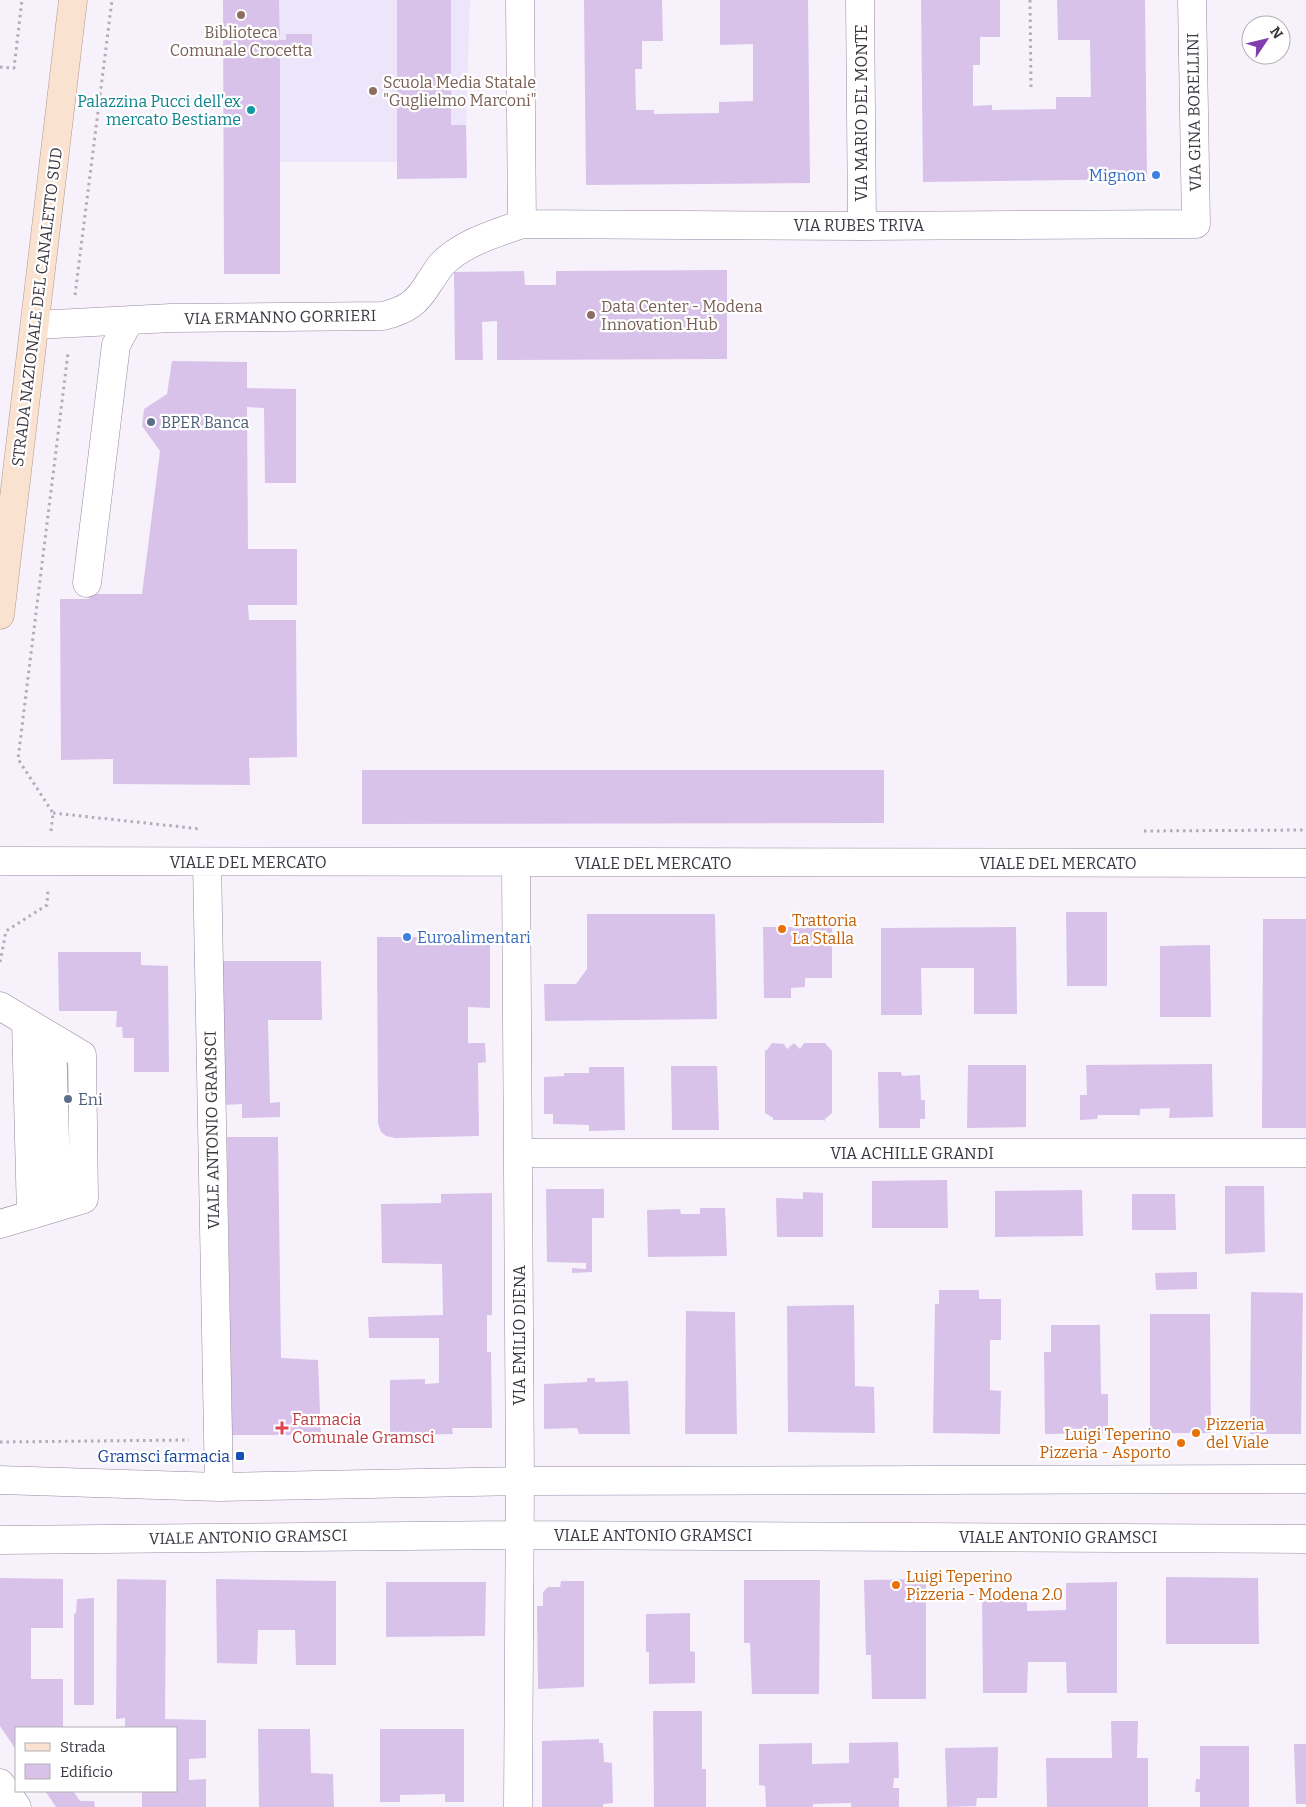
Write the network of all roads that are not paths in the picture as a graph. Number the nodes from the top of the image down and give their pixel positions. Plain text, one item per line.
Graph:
1 (73, 0) edge
2 (520, 0) edge
3 (860, 0) edge
4 (1192, 0) edge
5 (522, 224) junction
6 (1196, 224) joint
7 (862, 226) junction
8 (129, 321) junction
9 (35, 325) junction
10 (87, 583) dead end
11 (0, 615) edge
12 (0, 861) edge
13 (207, 862) junction
14 (516, 863) junction
15 (1306, 863) edge
16 (0, 1006) edge
17 (26, 1022) junction
18 (518, 1153) junction
19 (1306, 1154) edge
20 (31, 1215) junction
21 (0, 1224) edge
22 (1306, 1479) edge
23 (0, 1480) edge
24 (520, 1481) junction
25 (219, 1487) junction
26 (520, 1535) junction
27 (1306, 1539) edge
28 (0, 1540) edge
29 (0, 1784) edge
30 (17, 1807) edge
31 (518, 1807) edge

1 - 9 main road, STRADA NAZIONALE DEL CANALETTO SUD
2 - 5 street
3 - 7 street, VIA MARIO DEL MONTE
4 - 6 street, VIA GINA BORELLINI
5 - 7 street, VIA RUBES TRIVA
5 - 8 street, VIA ERMANNO GORRIERI
6 - 7 street, VIA RUBES TRIVA
8 - 9 street, VIA ERMANNO GORRIERI
8 - 10 street
9 - 11 main road, STRADA NAZIONALE DEL CANALETTO SUD
12 - 13 street, VIALE DEL MERCATO
13 - 14 street, VIALE DEL MERCATO
13 - 25 street, VIALE ANTONIO GRAMSCI
14 - 15 street, VIALE DEL MERCATO
14 - 18 street, VIA EMILIO DIENA
16 - 17 street
17 - 20 street
17 - 20 street
18 - 19 street, VIA ACHILLE GRANDI
18 - 24 street, VIA EMILIO DIENA
20 - 21 street
22 - 24 street
23 - 25 street
24 - 25 street
24 - 26 street, VIA EMILIO DIENA
26 - 27 street, VIALE ANTONIO GRAMSCI
26 - 28 street, VIALE ANTONIO GRAMSCI
26 - 31 street, VIA EMILIO DIENA
29 - 30 street

